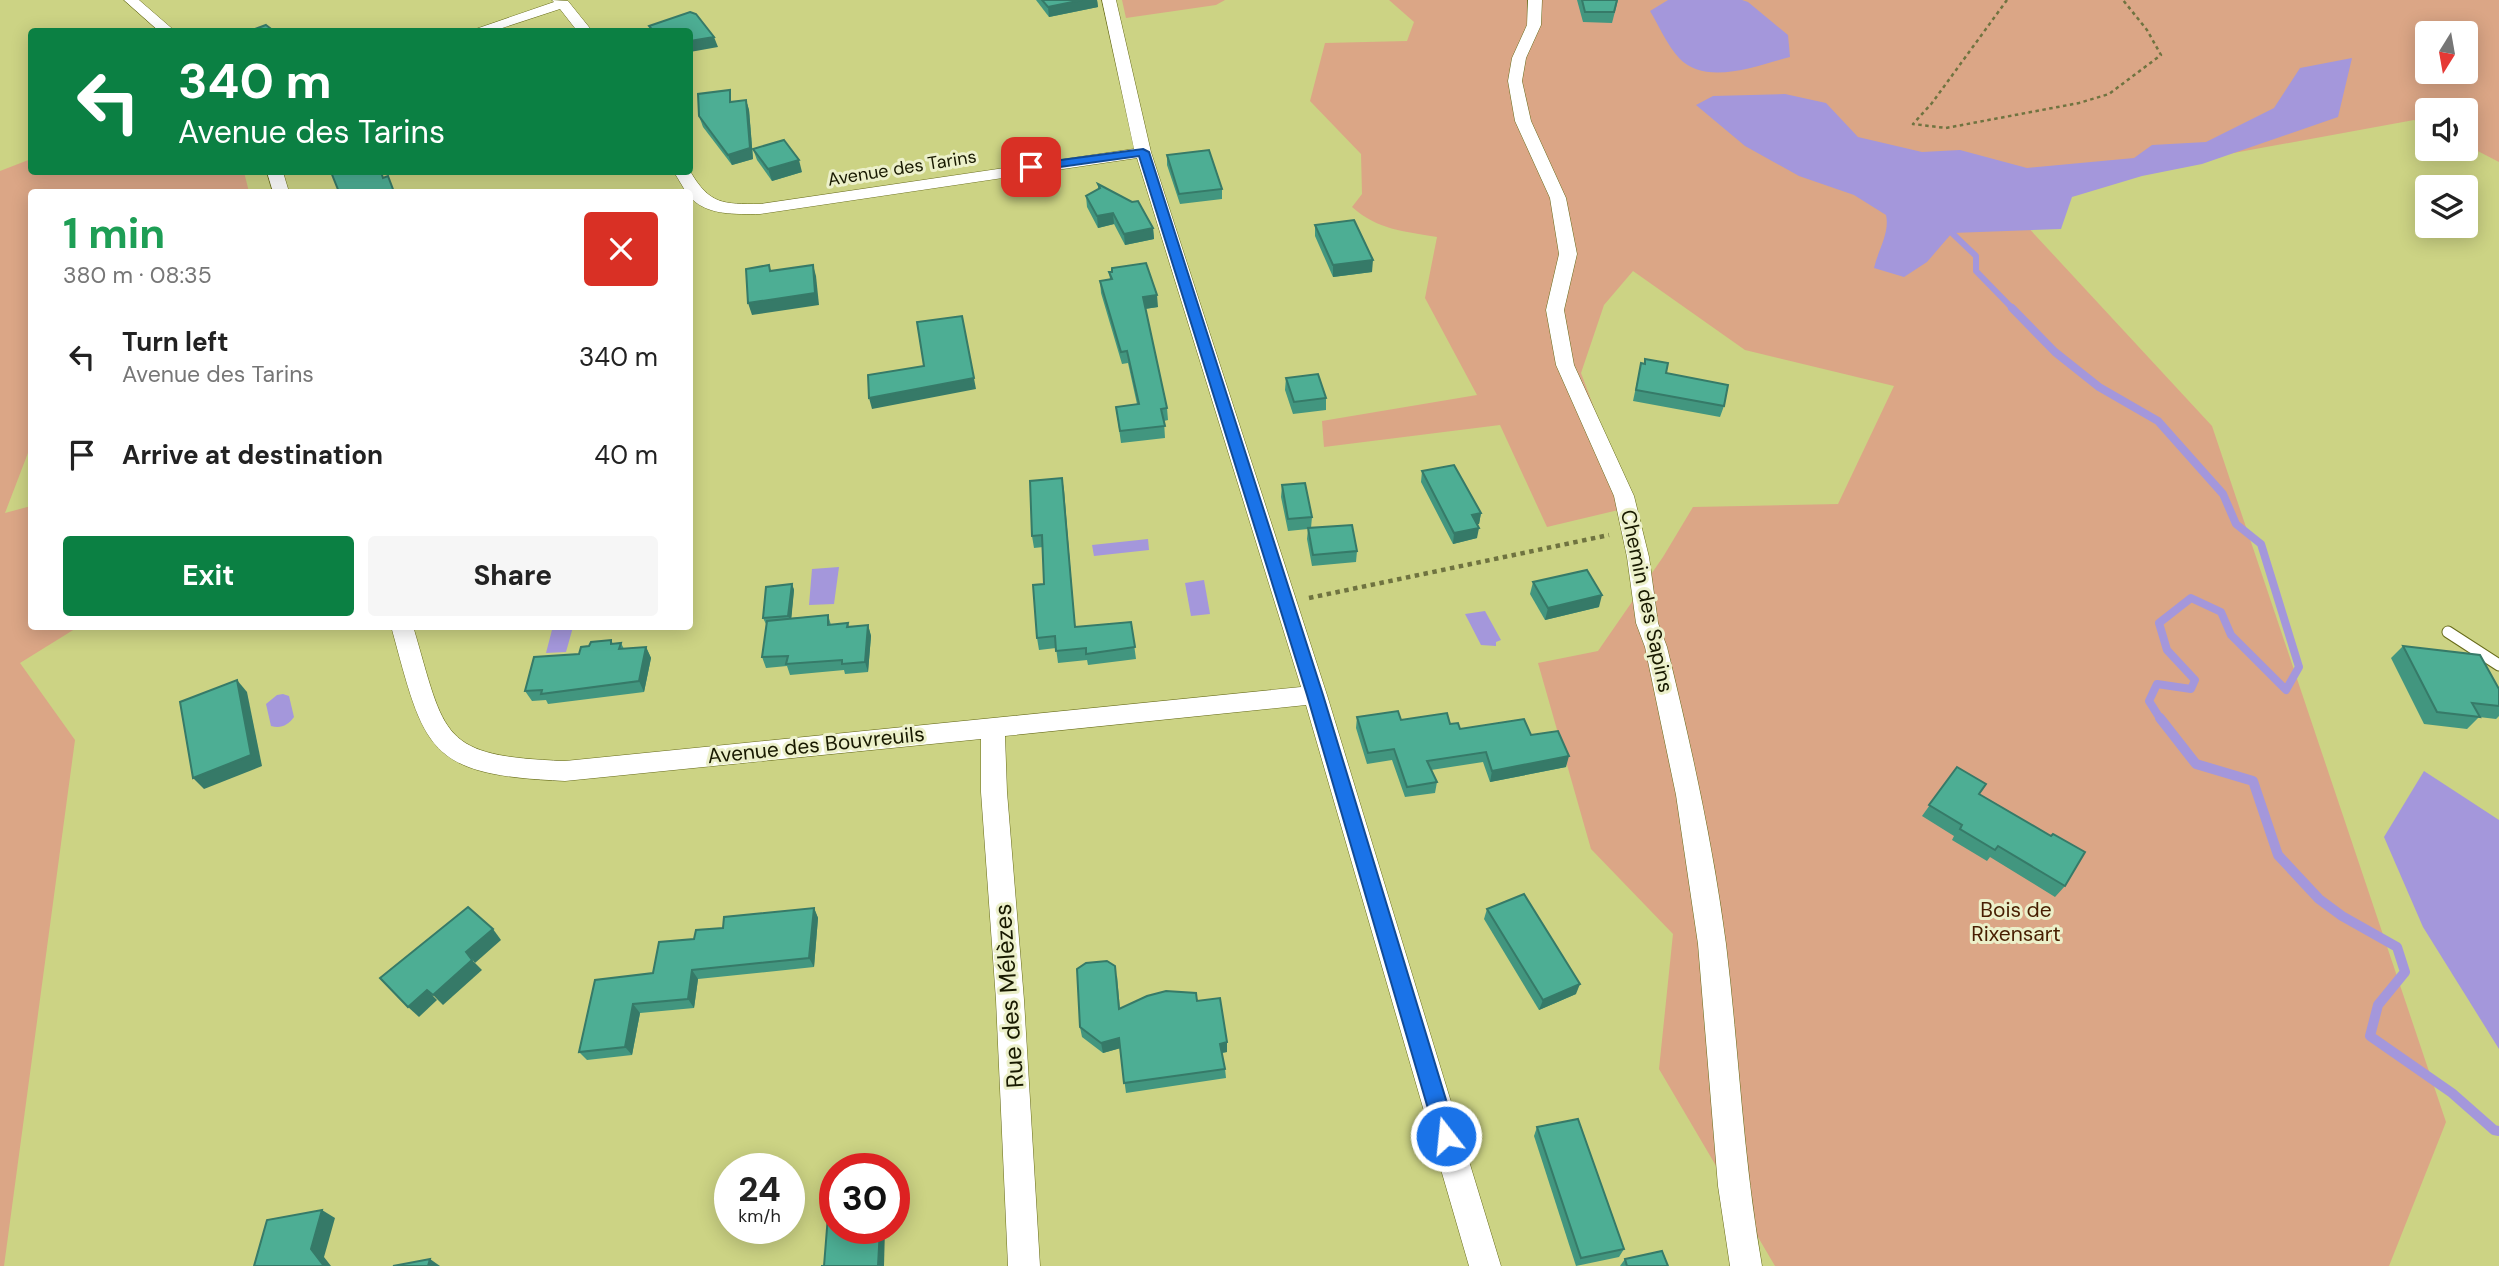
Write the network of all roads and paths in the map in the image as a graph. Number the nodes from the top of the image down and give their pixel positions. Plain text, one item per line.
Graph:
1 (131, 0) edge
2 (1109, 0) edge
3 (1535, 0) edge
4 (2007, 0) edge
5 (2123, 0) edge
6 (561, 2) edge
7 (164, 28) edge
8 (486, 28) edge
9 (583, 28) edge
10 (1143, 152) junction
11 (684, 175) edge
12 (1632, 530) junction
13 (1284, 603) junction
14 (403, 630) edge
15 (2448, 632) dead end
16 (2499, 665) edge
17 (1315, 695) junction
18 (993, 727) junction
19 (1024, 1266) edge
20 (1485, 1266) edge
21 (1745, 1266) edge

1 - 7 street
2 - 10 street
3 - 12 street, Chemin des Sapins
4 - 5 path
6 - 8 street
6 - 9 street
10 - 11 street, Avenue des Tarins
10 - 13 street
12 - 13 path
12 - 21 street, Chemin des Sapins
13 - 17 street
14 - 18 street, Avenue des Bouvreuils
15 - 16 lane
17 - 18 street, Avenue des Bouvreuils
17 - 20 street
18 - 19 street, Rue des Mélèzes

